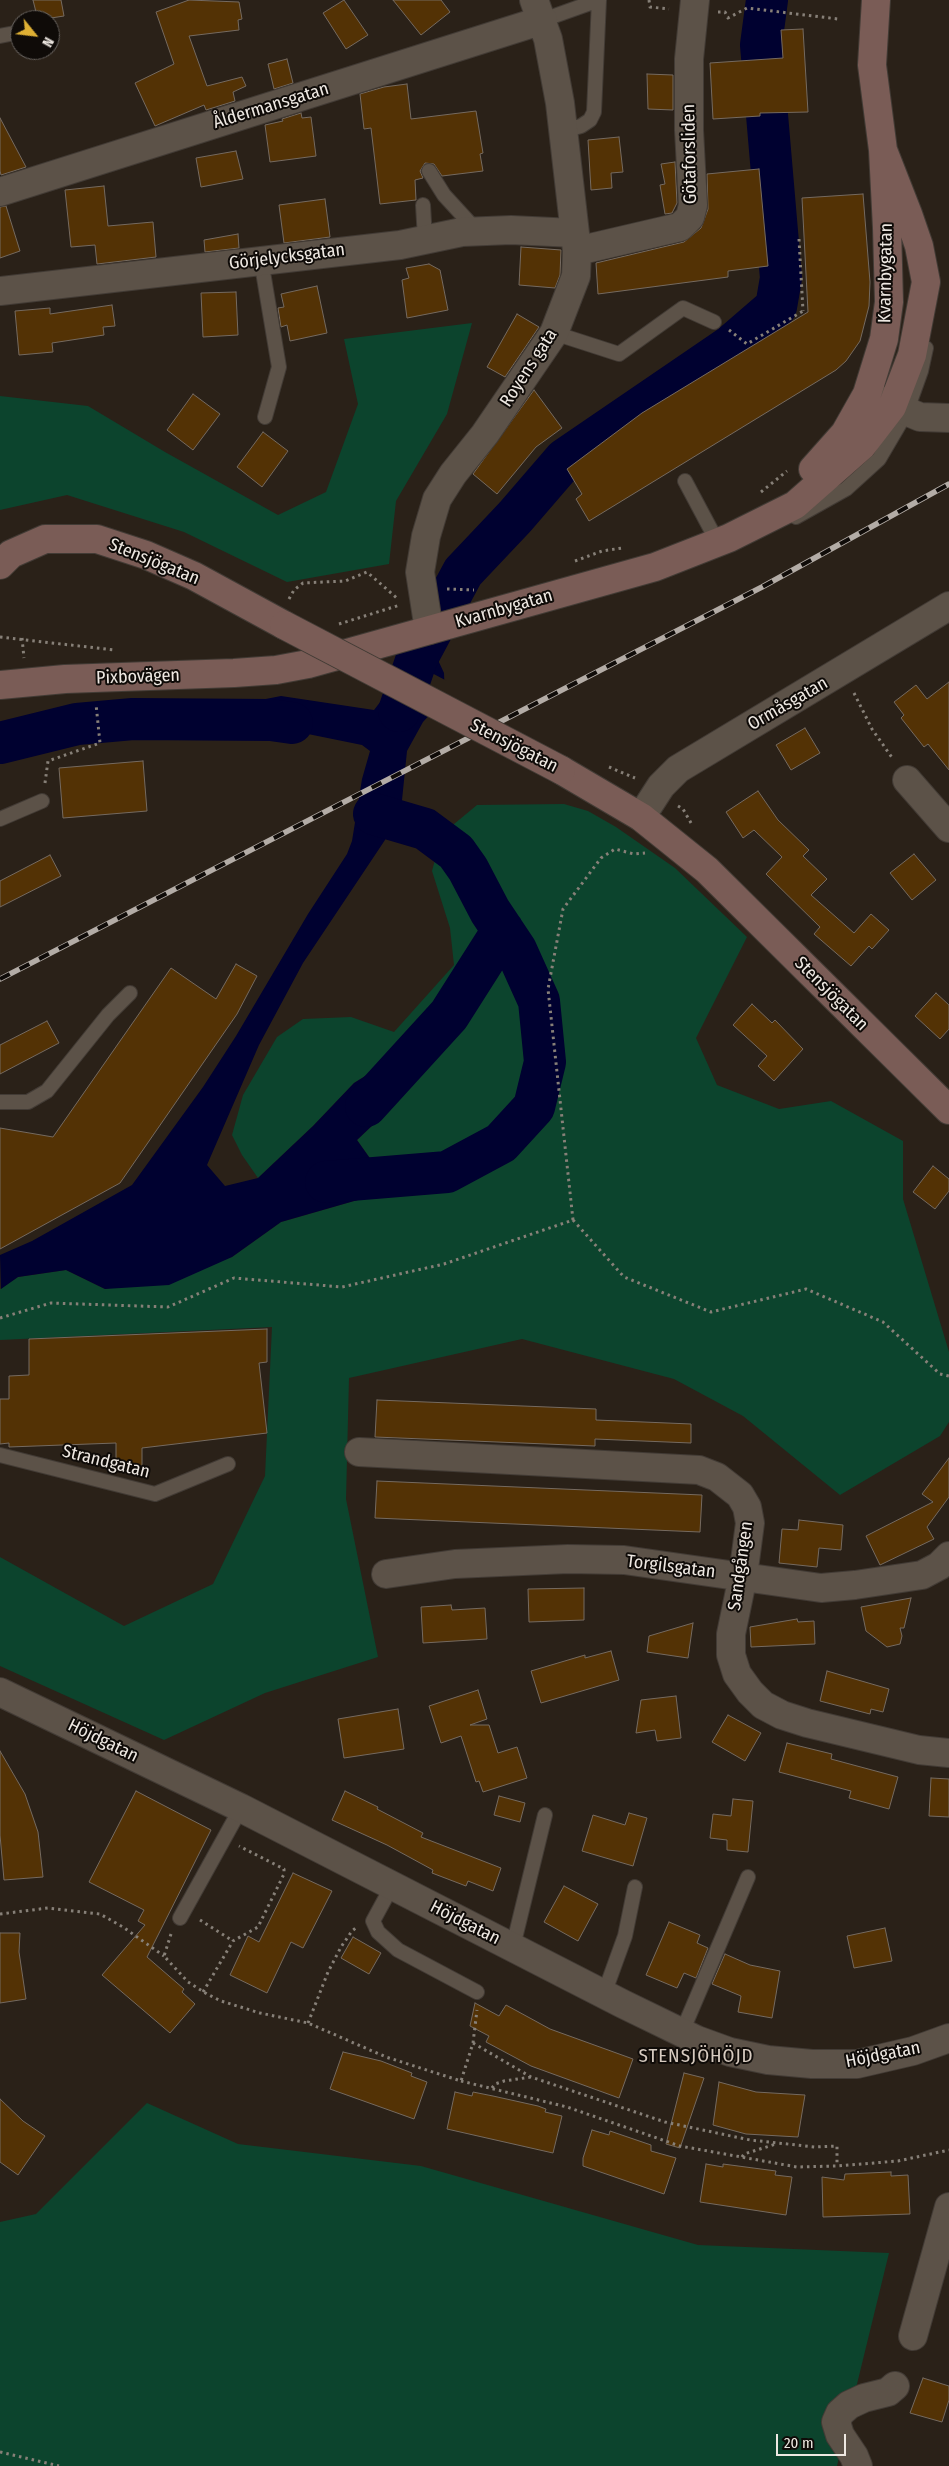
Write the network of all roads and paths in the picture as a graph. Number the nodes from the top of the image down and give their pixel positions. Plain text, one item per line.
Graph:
1 (695, 0) edge
2 (876, 0) edge
3 (538, 10) edge
4 (728, 18) dead end
5 (838, 19) dead end
6 (562, 131) junction
7 (883, 150) junction
8 (428, 171) dead end
9 (0, 192) edge
10 (423, 205) dead end
11 (477, 231) junction
12 (798, 239) dead end
13 (425, 240) junction
14 (575, 242) junction
15 (261, 260) junction
16 (0, 291) edge
17 (714, 322) dead end
18 (554, 333) junction
19 (748, 344) dead end
20 (867, 394) junction
21 (899, 410) junction
22 (265, 417) dead end
23 (949, 418) edge
24 (792, 467) dead end
25 (684, 482) dead end
26 (756, 496) dead end
27 (723, 541) junction
28 (625, 547) dead end
29 (570, 562) dead end
30 (0, 565) edge
31 (484, 590) dead end
32 (434, 592) junction
33 (288, 602) dead end
34 (949, 606) edge
35 (331, 627) dead end
36 (421, 633) junction
37 (0, 637) edge
38 (117, 650) dead end
39 (276, 670) joint
40 (0, 685) edge
41 (856, 697) dead end
42 (96, 700) dead end
43 (907, 780) joint
44 (42, 801) joint
45 (641, 817) junction
46 (0, 819) edge
47 (949, 828) edge
48 (619, 850) dead end
49 (130, 993) dead end
50 (0, 1102) edge
51 (949, 1110) edge
52 (573, 1220) junction
53 (0, 1318) edge
54 (949, 1376) edge
55 (359, 1452) dead end
56 (0, 1455) edge
57 (228, 1464) dead end
58 (949, 1556) edge
59 (386, 1574) dead end
60 (743, 1576) junction
61 (0, 1692) edge
62 (949, 1753) edge
63 (241, 1808) junction
64 (545, 1815) dead end
65 (225, 1838) junction
66 (748, 1877) dead end
67 (392, 1886) junction
68 (635, 1887) dead end
69 (0, 1914) edge
70 (181, 1915) junction
71 (373, 1922) junction
72 (233, 1941) junction
73 (509, 1946) junction
74 (164, 1956) junction
75 (203, 1992) junction
76 (477, 1992) joint
77 (604, 1994) junction
78 (308, 2023) junction
79 (682, 2032) junction
80 (949, 2038) edge
81 (473, 2043) junction
82 (531, 2077) junction
83 (461, 2081) junction
84 (492, 2089) junction
85 (777, 2144) junction
86 (949, 2150) edge
87 (742, 2157) junction
88 (837, 2166) junction
89 (949, 2207) edge
90 (913, 2336) dead end
91 (895, 2386) dead end
92 (0, 2452) edge
93 (59, 2466) edge
94 (858, 2466) edge

1 - 14 street, Götaforsliden
2 - 7 street, Kvarnbygatan
3 - 6 street, Royens gata
3 - 6 lane
3 - 9 street, Åldermansgatan
4 - 5 path
6 - 14 street, Royens gata
7 - 20 street, Kvarnbygatan
7 - 21 street, Kvarnbygatan
8 - 11 lane
10 - 13 lane
11 - 13 street, Görjelycksgatan
11 - 14 street, Görjelycksgatan
12 - 19 path
13 - 15 street, Görjelycksgatan
14 - 18 street, Royens gata
15 - 16 street, Görjelycksgatan
15 - 22 lane
17 - 18 lane
18 - 32 street, Royens gata
20 - 21 street
20 - 27 street, Kvarnbygatan
21 - 23 street
21 - 27 street, Kvarnbygatan
24 - 26 path
25 - 27 lane
27 - 36 street, Kvarnbygatan
28 - 29 path
30 - 45 street, Stensjögatan, bridge
31 - 32 path
32 - 36 street, Royens gata
33 - 35 path
34 - 45 street, Ormåsgatan
36 - 39 street, Kvarnbygatan
37 - 38 path
39 - 40 street, Pixbovägen
41 - 43 path
42 - 44 path
43 - 47 street
44 - 46 lane
45 - 51 street, Stensjögatan
48 - 52 path
49 - 50 lane
52 - 53 path
52 - 54 path
55 - 60 street, Sandgången
56 - 57 lane, Strandgatan
58 - 60 street, Torgilsgatan
59 - 60 street, Torgilsgatan
60 - 62 street, Sandgången
61 - 63 street, Höjdgatan
63 - 65 lane
63 - 67 street, Höjdgatan
64 - 73 lane
65 - 70 lane
65 - 72 path
66 - 79 lane
67 - 71 lane
67 - 73 street, Höjdgatan
68 - 77 lane
69 - 74 path
70 - 72 path
70 - 74 path
71 - 76 lane
71 - 78 path
72 - 75 path
73 - 77 street, Höjdgatan
74 - 75 path
75 - 78 path
76 - 81 path
77 - 79 street, Höjdgatan
78 - 83 path
79 - 80 street, Höjdgatan
81 - 82 path
81 - 83 path
82 - 84 path
82 - 85 path
83 - 84 path
84 - 87 path
85 - 87 path
85 - 88 path
86 - 88 path
87 - 88 path
89 - 90 street
91 - 94 street
92 - 93 path

